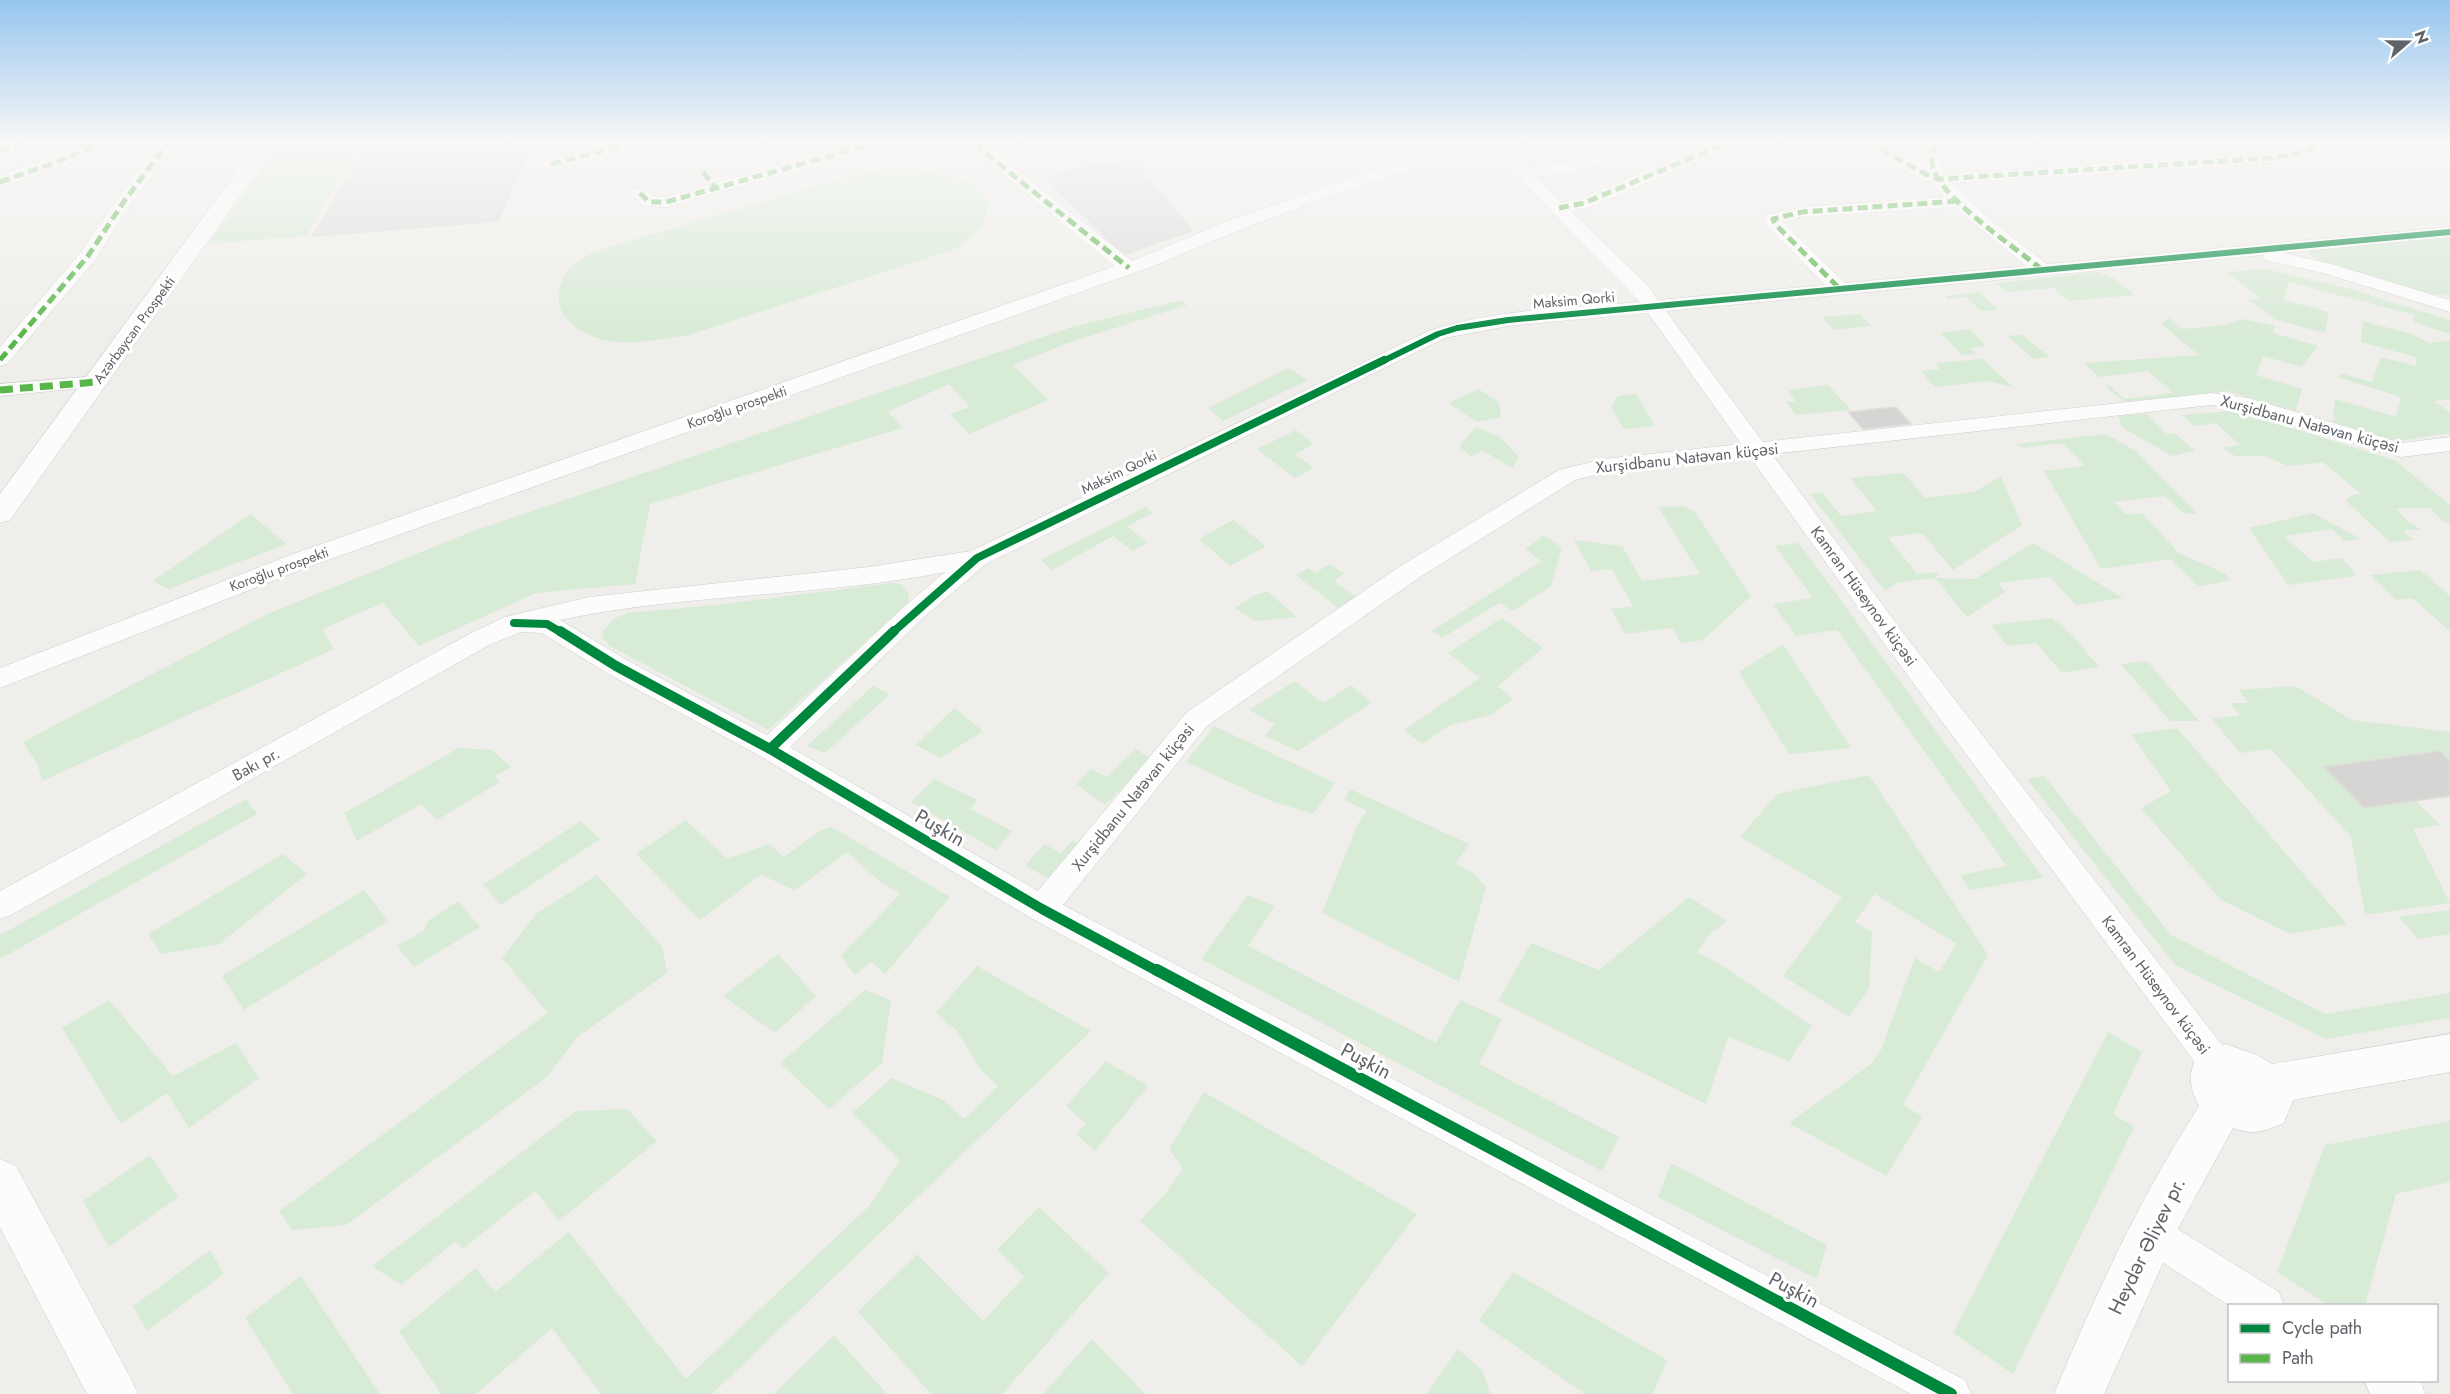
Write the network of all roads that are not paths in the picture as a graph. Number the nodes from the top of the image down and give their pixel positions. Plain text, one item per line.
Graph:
1 (119, 209) edge
2 (221, 209) edge
3 (1055, 209) edge
4 (1281, 209) edge
5 (1560, 209) edge
6 (1844, 209) edge
7 (1969, 209) edge
8 (2450, 232) edge
9 (2312, 244) junction
10 (2223, 252) junction
11 (1129, 268) junction
12 (2040, 268) junction
13 (2328, 269) junction
14 (1838, 287) junction
15 (2391, 287) junction
16 (2450, 299) edge
17 (1653, 306) junction
18 (2450, 306) edge
19 (0, 360) edge
20 (97, 382) junction
21 (0, 390) edge
22 (2450, 444) edge
23 (1757, 450) junction
24 (0, 514) edge
25 (977, 558) junction
26 (882, 575) junction
27 (638, 598) junction
28 (915, 611) junction
29 (514, 623) junction
30 (597, 654) junction
31 (0, 678) edge
32 (770, 749) junction
33 (0, 906) edge
34 (1042, 909) junction
35 (2450, 1053) edge
36 (2221, 1084) junction
37 (0, 1182) edge
38 (2150, 1233) junction
39 (2263, 1304) edge
40 (2387, 1382) edge
41 (113, 1394) edge
42 (1951, 1394) edge
43 (2079, 1394) edge
44 (2405, 1394) edge

1 - 19 street
2 - 20 street, Azərbaycan Prospekti
3 - 11 street
4 - 11 street, Koroğlu prospekti
5 - 17 street, Kamran Hüseynov küçəsi
6 - 14 street
7 - 12 street
8 - 9 street
9 - 10 street
9 - 13 street
10 - 12 street, Maksim Qorki
10 - 13 street
11 - 31 street, Koroğlu prospekti
12 - 14 street, Maksim Qorki
13 - 15 street
14 - 17 street, Maksim Qorki
15 - 16 street
15 - 18 street
17 - 23 street, Kamran Hüseynov küçəsi
17 - 25 street, Maksim Qorki
20 - 21 street
20 - 24 street, Azərbaycan Prospekti
22 - 23 street, Xurşidbanu Natəvan küçəsi
23 - 34 street, Xurşidbanu Natəvan küçəsi
23 - 36 street, Kamran Hüseynov küçəsi
25 - 26 street
25 - 28 street
26 - 27 street, Bakı pr.
26 - 28 street
27 - 29 street, Bakı pr.
27 - 30 street
28 - 32 street
29 - 30 street, Puşkin
29 - 33 street, Bakı pr.
30 - 32 street, Puşkin
32 - 34 street, Puşkin
34 - 42 street, Puşkin
35 - 36 street
36 - 38 street, Heydər Əliyev pr.
37 - 41 street
38 - 39 street
38 - 43 street, Heydər Əliyev pr.
40 - 44 street

